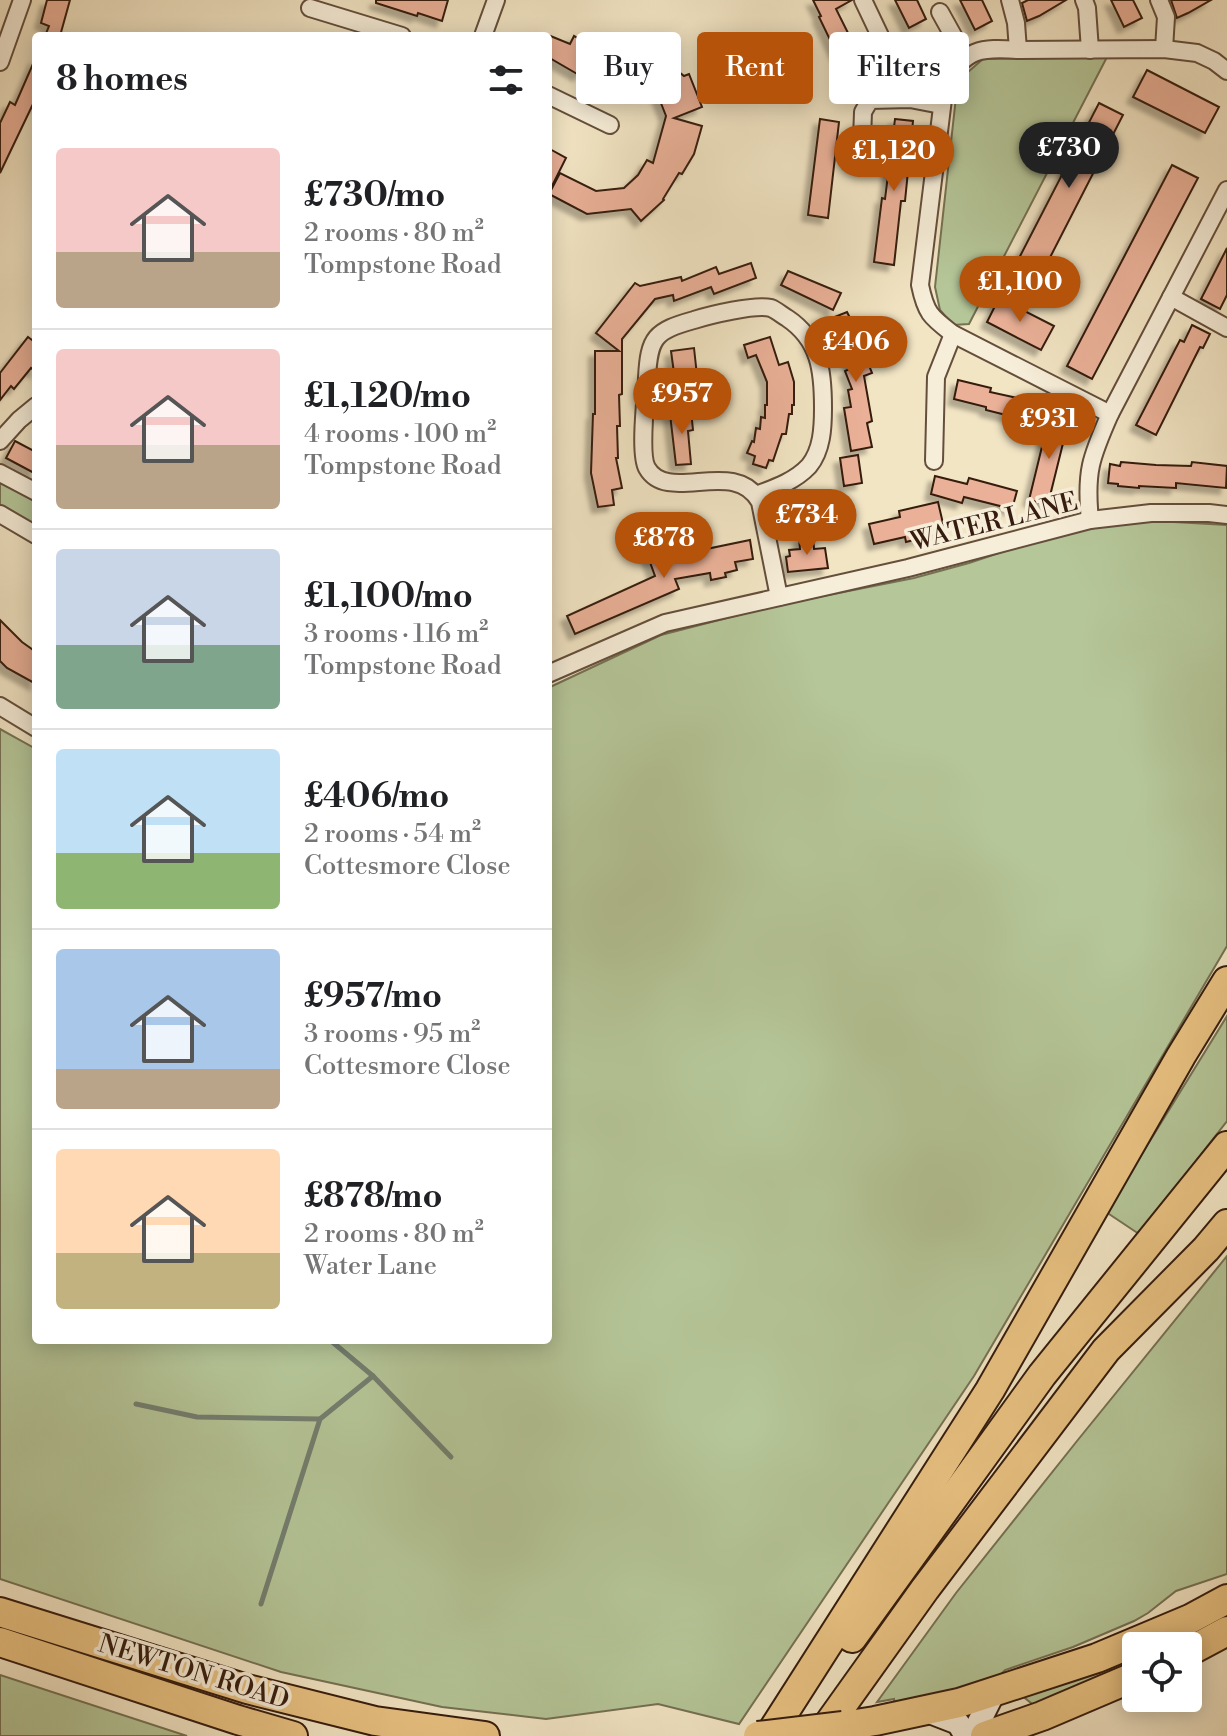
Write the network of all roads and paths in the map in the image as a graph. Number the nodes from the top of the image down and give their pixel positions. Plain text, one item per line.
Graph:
1 (22, 0) edge
2 (496, 0) edge
3 (863, 0) edge
4 (1010, 0) edge
5 (1084, 0) edge
6 (1159, 0) edge
7 (310, 8) dead end
8 (940, 12) dead end
9 (389, 32) edge
10 (484, 32) edge
11 (878, 32) edge
12 (951, 32) edge
13 (1164, 49) junction
14 (1018, 50) junction
15 (1090, 50) junction
16 (969, 55) edge
17 (0, 62) edge
18 (1227, 71) edge
19 (552, 97) edge
20 (868, 104) edge
21 (936, 104) edge
22 (941, 105) joint
23 (610, 125) dead end
24 (861, 167) dead end
25 (1227, 190) edge
26 (1171, 297) junction
27 (1227, 328) edge
28 (953, 334) junction
29 (32, 409) edge
30 (1110, 414) junction
31 (0, 441) edge
32 (934, 461) dead end
33 (0, 473) edge
34 (32, 490) edge
35 (756, 495) junction
36 (0, 514) edge
37 (1227, 515) edge
38 (1090, 520) junction
39 (32, 533) edge
40 (779, 597) junction
41 (552, 672) edge
42 (0, 706) edge
43 (32, 726) edge
44 (1227, 981) edge
45 (1227, 1146) edge
46 (1227, 1202) edge
47 (1227, 1224) edge
48 (1123, 1332) junction
49 (1227, 1599) edge
50 (1227, 1607) edge
51 (0, 1612) edge
52 (1190, 1619) junction
53 (1227, 1631) edge
54 (0, 1642) edge
55 (1202, 1644) edge
56 (1122, 1682) edge
57 (994, 1692) junction
58 (927, 1711) junction
59 (293, 1736) edge
60 (485, 1736) edge
61 (758, 1736) edge
62 (769, 1736) edge
63 (782, 1736) edge
64 (820, 1736) edge
65 (969, 1736) edge
66 (985, 1736) edge

1 - 17 street
2 - 10 street
3 - 11 street
4 - 14 street
5 - 15 street
6 - 13 street
7 - 9 street
8 - 12 street
13 - 15 street
13 - 18 street
14 - 15 street
14 - 16 street
19 - 23 street
20 - 24 street
21 - 22 street
22 - 28 street
25 - 26 street
26 - 27 street
26 - 30 street
28 - 30 street
28 - 32 street
29 - 31 street
30 - 38 street
33 - 34 street
35 - 35 street
35 - 40 street
36 - 39 street
37 - 38 street, WATER LANE
38 - 40 street, WATER LANE
40 - 41 street, WATER LANE
42 - 43 street
44 - 62 highway
45 - 63 highway
46 - 48 highway
47 - 48 highway
48 - 64 highway
49 - 52 highway
50 - 52 highway
51 - 60 highway, NEWTON ROAD
52 - 57 highway
53 - 55 highway
54 - 59 highway, NEWTON ROAD
56 - 66 highway
57 - 58 highway
57 - 65 street
58 - 61 highway, bridge
58 - 65 street

